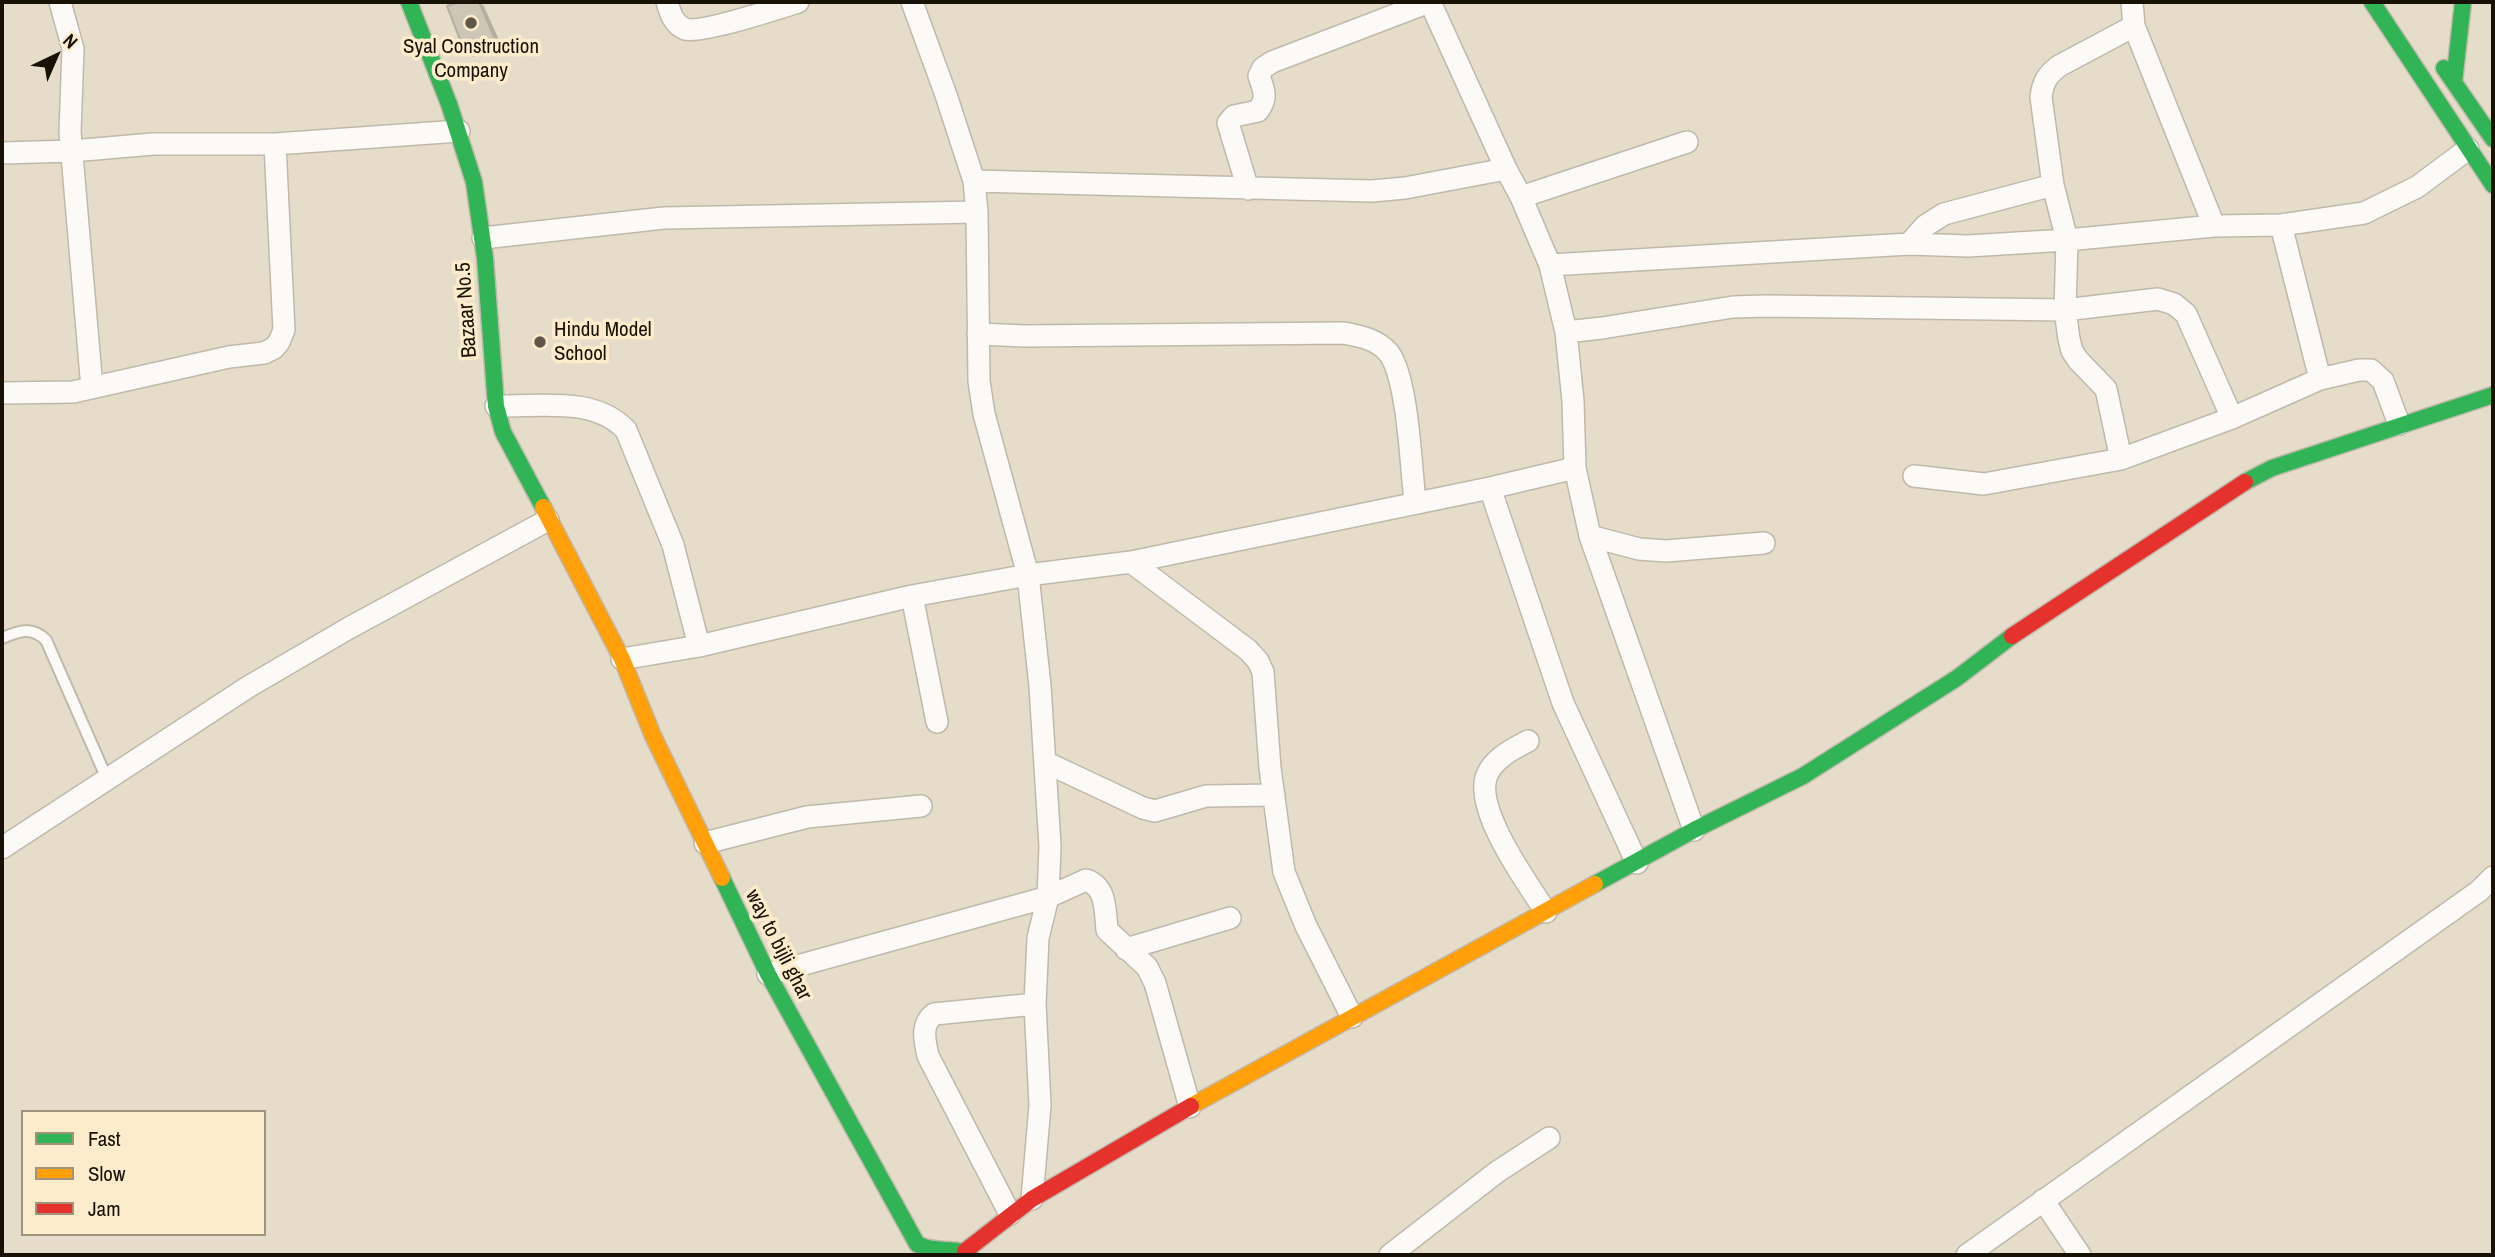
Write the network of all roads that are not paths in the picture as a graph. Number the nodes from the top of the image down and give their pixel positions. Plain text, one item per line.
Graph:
1 (60, 2) edge
2 (667, 2) edge
3 (798, 2) edge
4 (912, 2) edge
5 (1430, 2) edge
6 (2133, 2) edge
7 (2372, 2) edge
8 (2463, 2) edge
9 (414, 3) edge
10 (2134, 26) junction
11 (2439, 59) dead end
12 (2454, 82) junction
13 (459, 131) junction
14 (2493, 139) edge
15 (1687, 142) dead end
16 (275, 144) junction
17 (2468, 149) junction
18 (72, 151) junction
19 (2, 153) edge
20 (1506, 169) junction
21 (974, 181) junction
22 (2493, 185) edge
23 (2053, 186) junction
24 (1248, 189) junction
25 (1521, 197) junction
26 (977, 212) junction
27 (2281, 225) junction
28 (2214, 226) junction
29 (483, 238) junction
30 (2067, 240) junction
31 (1909, 244) junction
32 (1550, 265) junction
33 (2065, 310) junction
34 (1566, 332) junction
35 (978, 334) junction
36 (2320, 379) junction
37 (92, 388) junction
38 (2, 393) edge
39 (2493, 395) edge
40 (496, 406) junction
41 (2232, 418) junction
42 (2399, 424) junction
43 (2121, 458) junction
44 (1575, 468) junction
45 (1914, 475) dead end
46 (1489, 488) junction
47 (1415, 502) junction
48 (548, 520) junction
49 (1590, 536) junction
50 (1764, 543) dead end
51 (1131, 562) junction
52 (1027, 575) junction
53 (912, 596) junction
54 (595, 604) joint
55 (2, 638) edge
56 (699, 646) junction
57 (622, 659) junction
58 (937, 722) dead end
59 (1528, 741) dead end
60 (1045, 762) junction
61 (107, 779) junction
62 (1274, 795) junction
63 (921, 806) dead end
64 (1693, 830) junction
65 (705, 843) junction
66 (2, 848) edge
67 (1637, 863) junction
68 (2493, 877) edge
69 (1048, 897) junction
70 (1546, 912) junction
71 (1230, 918) dead end
72 (1126, 949) junction
73 (768, 974) junction
74 (1035, 1004) junction
75 (1352, 1017) junction
76 (1190, 1107) junction
77 (1549, 1138) dead end
78 (1032, 1199) junction
79 (2043, 1200) junction
80 (1010, 1214) junction
81 (967, 1253) edge
82 (1390, 1255) edge
83 (1967, 1255) edge
84 (2080, 1255) edge

1 - 18 street
2 - 3 street
4 - 21 street
5 - 20 street
5 - 24 street
6 - 10 street
7 - 17 main road
8 - 12 main road
9 - 13 main road, Bazaar No.5
10 - 23 street
10 - 28 street
11 - 12 main road
12 - 14 main road
13 - 16 street
13 - 29 main road, Bazaar No.5
15 - 25 street
16 - 18 street
16 - 37 street
17 - 22 main road
17 - 27 street
18 - 19 street
18 - 37 street
20 - 24 street
20 - 25 street
21 - 24 street
21 - 26 street
23 - 30 street
23 - 31 street
25 - 32 street
26 - 29 street
26 - 35 street
27 - 28 street
27 - 36 street
28 - 30 street
29 - 40 main road, Bazaar No.5
30 - 31 street
30 - 33 street
31 - 32 street
32 - 34 street
33 - 34 street
33 - 41 street
33 - 43 street
34 - 44 street
35 - 47 street
35 - 52 street
36 - 41 street
36 - 42 street
37 - 38 street
39 - 42 main road
40 - 48 main road, Bazaar No.5
40 - 56 street
41 - 43 street
42 - 64 main road
43 - 45 street
44 - 46 street
44 - 49 street
46 - 47 street
46 - 67 street
47 - 51 street
48 - 54 main road, Bazaar No.5
48 - 61 street
49 - 50 street
49 - 64 street
51 - 52 street
51 - 62 street
52 - 53 street
52 - 60 street
53 - 56 street
53 - 58 street
54 - 57 main road, way to bijli ghar
55 - 61 lane
56 - 57 street
57 - 65 main road, way to bijli ghar
59 - 70 street
60 - 62 street
60 - 69 street
61 - 66 street
62 - 75 street
63 - 65 street
64 - 67 main road
65 - 73 main road, way to bijli ghar
67 - 70 main road
68 - 79 street
69 - 72 street
69 - 73 street
69 - 74 street
70 - 75 main road
71 - 72 street
72 - 76 street
73 - 81 main road, way to bijli ghar
74 - 78 street
74 - 80 street
75 - 76 main road
76 - 78 main road
77 - 82 street
78 - 80 main road
79 - 83 street
79 - 84 street
80 - 81 main road

